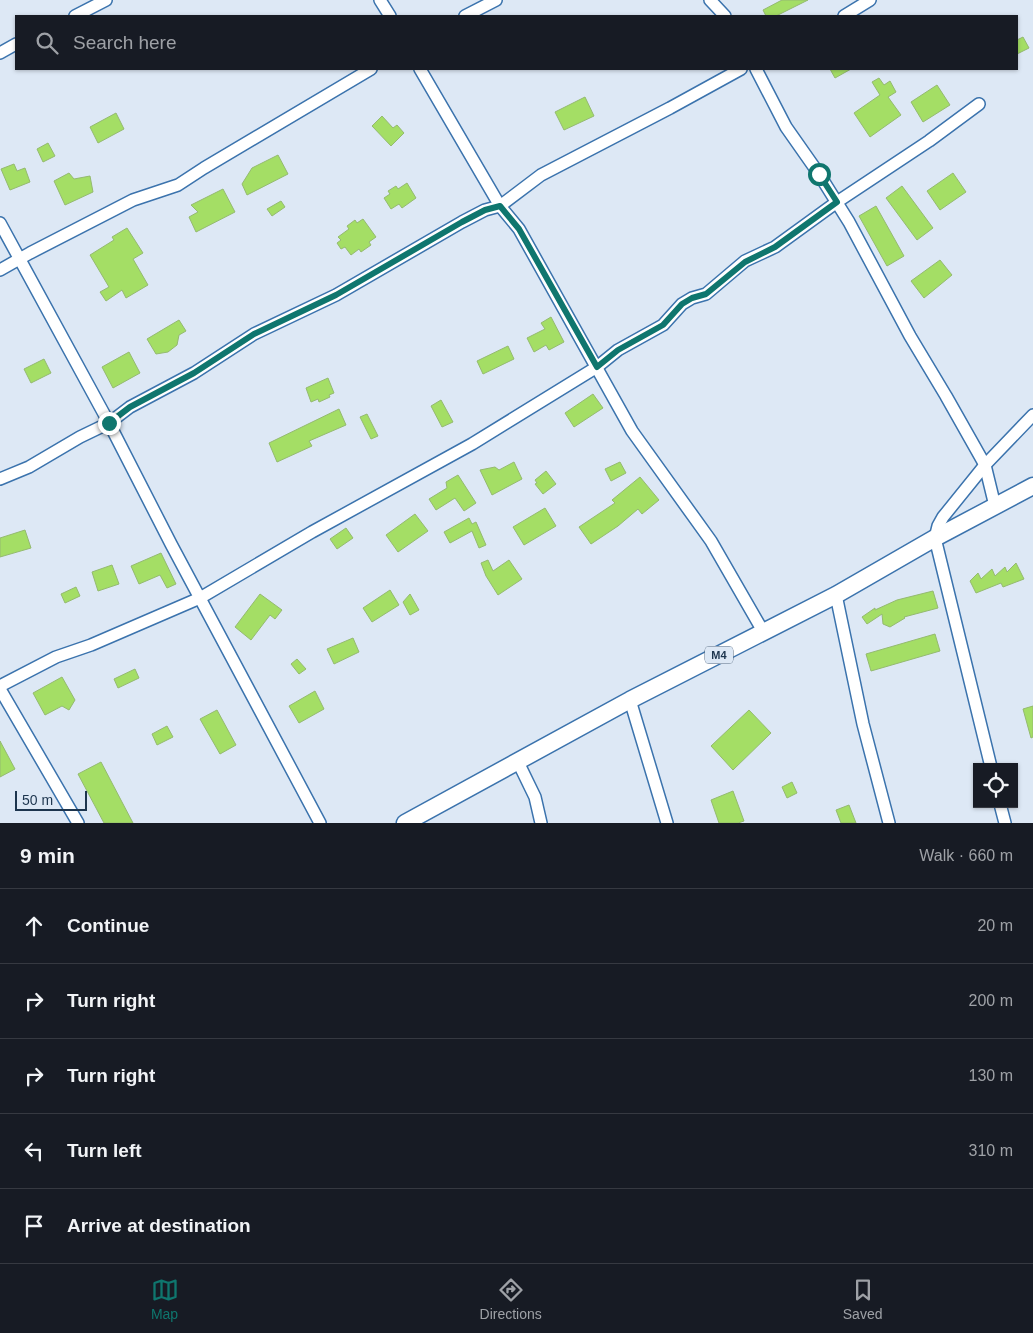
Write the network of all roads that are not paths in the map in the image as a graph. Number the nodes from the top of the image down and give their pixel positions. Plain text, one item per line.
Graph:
1 (106, 0) edge
2 (380, 0) edge
3 (496, 0) edge
4 (710, 0) edge
5 (870, 0) edge
6 (77, 15) edge
7 (389, 15) edge
8 (467, 15) edge
9 (724, 15) edge
10 (846, 15) edge
11 (15, 45) edge
12 (0, 53) edge
13 (369, 70) edge
14 (421, 70) edge
15 (738, 70) edge
16 (757, 70) edge
17 (979, 104) dead end
18 (837, 202) junction
19 (500, 206) junction
20 (0, 223) edge
21 (19, 260) junction
22 (0, 270) edge
23 (597, 367) junction
24 (1033, 415) edge
25 (109, 423) junction
26 (985, 465) junction
27 (0, 479) edge
28 (1033, 486) edge
29 (995, 506) junction
30 (935, 538) junction
31 (836, 595) junction
32 (200, 598) junction
33 (764, 633) junction
34 (0, 688) edge
35 (630, 700) junction
36 (518, 762) junction
37 (990, 763) edge
38 (1001, 808) edge
39 (78, 823) edge
40 (320, 823) edge
41 (405, 823) edge
42 (541, 823) edge
43 (668, 823) edge
44 (889, 823) edge
45 (1005, 823) edge

1 - 6 street
2 - 7 street
3 - 8 street
4 - 9 street
5 - 10 street
11 - 12 street
13 - 21 street
14 - 19 street
15 - 19 street
16 - 18 street
17 - 18 street
18 - 23 street
18 - 26 street
19 - 23 street
19 - 25 street
20 - 21 street
21 - 22 street
21 - 25 street
23 - 32 street
23 - 33 street
24 - 26 street
25 - 27 street
25 - 32 street
26 - 29 street
26 - 30 street
28 - 29 main road, M4
29 - 30 main road, M4
30 - 31 main road, M4
30 - 37 street
31 - 33 main road, M4
31 - 44 street
32 - 34 street
32 - 40 street
33 - 35 main road, M4
34 - 39 street
35 - 36 main road, M4
35 - 43 street
36 - 41 main road, M4
36 - 42 street
38 - 45 street

